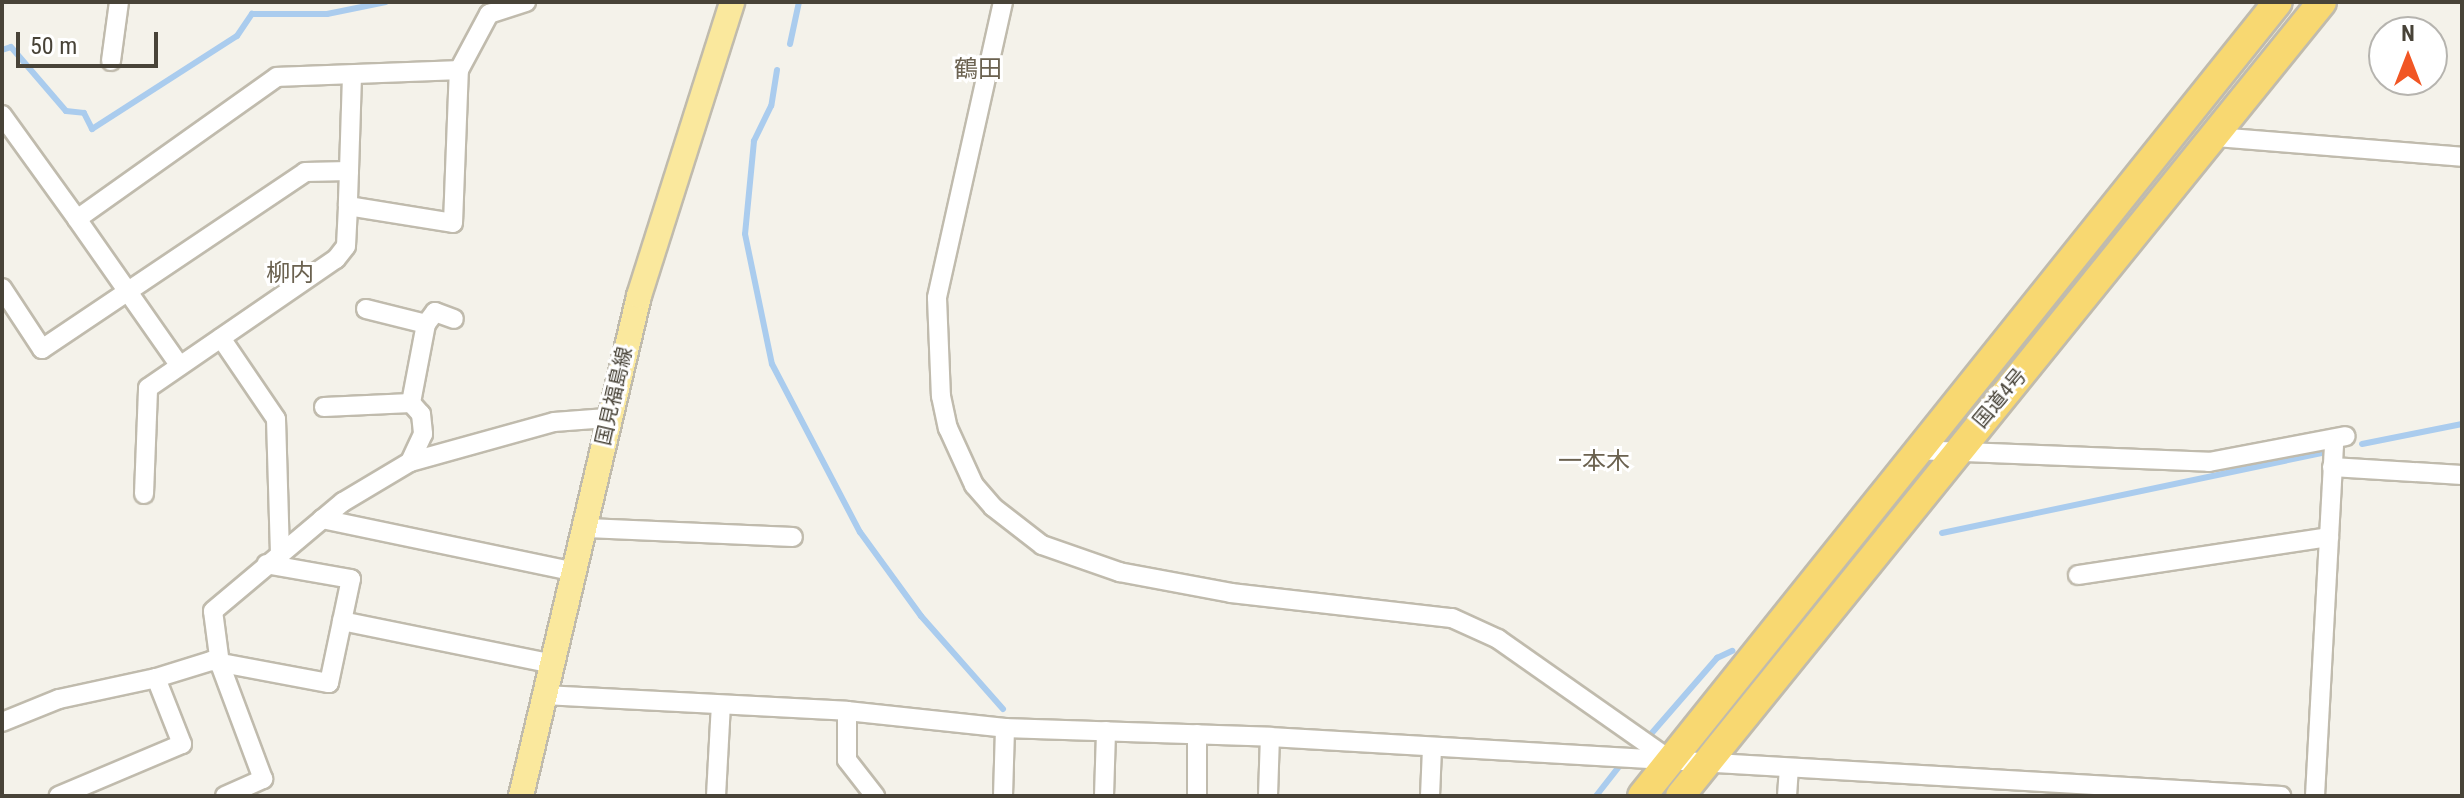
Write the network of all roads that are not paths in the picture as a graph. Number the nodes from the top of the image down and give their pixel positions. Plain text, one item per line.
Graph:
1 (119, 2) edge
2 (526, 2) edge
3 (732, 2) edge
4 (1003, 2) edge
5 (2278, 2) edge
6 (2322, 2) edge
7 (111, 61) dead end
8 (459, 70) junction
9 (352, 75) junction
10 (2, 115) edge
11 (2216, 137) junction
12 (2462, 157) edge
13 (349, 171) junction
14 (348, 206) junction
15 (77, 219) junction
16 (2, 288) edge
17 (129, 293) junction
18 (8, 308) edge
19 (366, 309) dead end
20 (454, 319) dead end
21 (426, 324) junction
22 (221, 338) junction
23 (180, 366) junction
24 (411, 403) junction
25 (324, 407) dead end
26 (607, 418) junction
27 (1915, 450) junction
28 (1956, 452) junction
29 (410, 462) junction
30 (2332, 467) junction
31 (2462, 475) edge
32 (144, 494) dead end
33 (322, 519) junction
34 (587, 528) junction
35 (793, 537) dead end
36 (2329, 537) junction
37 (273, 558) junction
38 (575, 572) junction
39 (2078, 575) dead end
40 (342, 621) junction
41 (220, 664) junction
42 (553, 664) junction
43 (156, 678) junction
44 (544, 695) junction
45 (721, 705) junction
46 (847, 711) junction
47 (2, 722) edge
48 (1005, 728) junction
49 (1106, 731) junction
50 (1197, 734) junction
51 (1270, 737) junction
52 (1432, 749) junction
53 (1670, 760) junction
54 (1706, 762) junction
55 (1789, 768) junction
56 (59, 796) edge
57 (225, 796) edge
58 (521, 796) edge
59 (716, 796) edge
60 (875, 796) edge
61 (1003, 796) edge
62 (1104, 796) edge
63 (1197, 796) edge
64 (1268, 796) edge
65 (1430, 796) edge
66 (1642, 796) edge
67 (1680, 796) edge
68 (1787, 796) edge
69 (2281, 796) edge
70 (2315, 796) edge

1 - 7 street
2 - 8 street
3 - 26 main road, 国見福島線
4 - 53 street
5 - 27 highway, 国道4号
6 - 11 highway, 国道4号
8 - 9 street
8 - 14 street
9 - 13 street
9 - 15 street
10 - 15 street
11 - 12 street
11 - 28 highway, 国道4号
13 - 14 street
13 - 17 street
14 - 22 street
15 - 17 street
16 - 18 street
17 - 18 street
17 - 23 street
19 - 21 street
20 - 21 street
21 - 24 street
22 - 23 street
22 - 37 street
23 - 32 street
24 - 25 street
24 - 29 street
26 - 29 street
26 - 34 main road, 国見福島線
27 - 28 street
27 - 53 highway, 国道4号
28 - 30 street
28 - 54 highway, 国道4号
29 - 33 street
30 - 31 street
30 - 36 street
33 - 37 street
33 - 38 street
34 - 35 street
34 - 38 main road, 国見福島線
36 - 39 street
36 - 70 street
37 - 40 street
37 - 41 street
38 - 42 main road, 国見福島線
40 - 41 street
40 - 42 street
41 - 43 street
41 - 57 street
42 - 44 main road, 国見福島線
43 - 47 street
43 - 56 street
44 - 45 street
44 - 58 main road, 国見福島線
45 - 46 street
45 - 59 street
46 - 48 street
46 - 60 street
48 - 49 street
48 - 61 street
49 - 50 street
49 - 62 street
50 - 51 street
50 - 63 street
51 - 52 street
51 - 64 street
52 - 53 street
52 - 65 street
53 - 54 street
53 - 66 highway, 国道4号
54 - 55 street
54 - 67 highway, 国道4号
55 - 68 street
55 - 69 street

